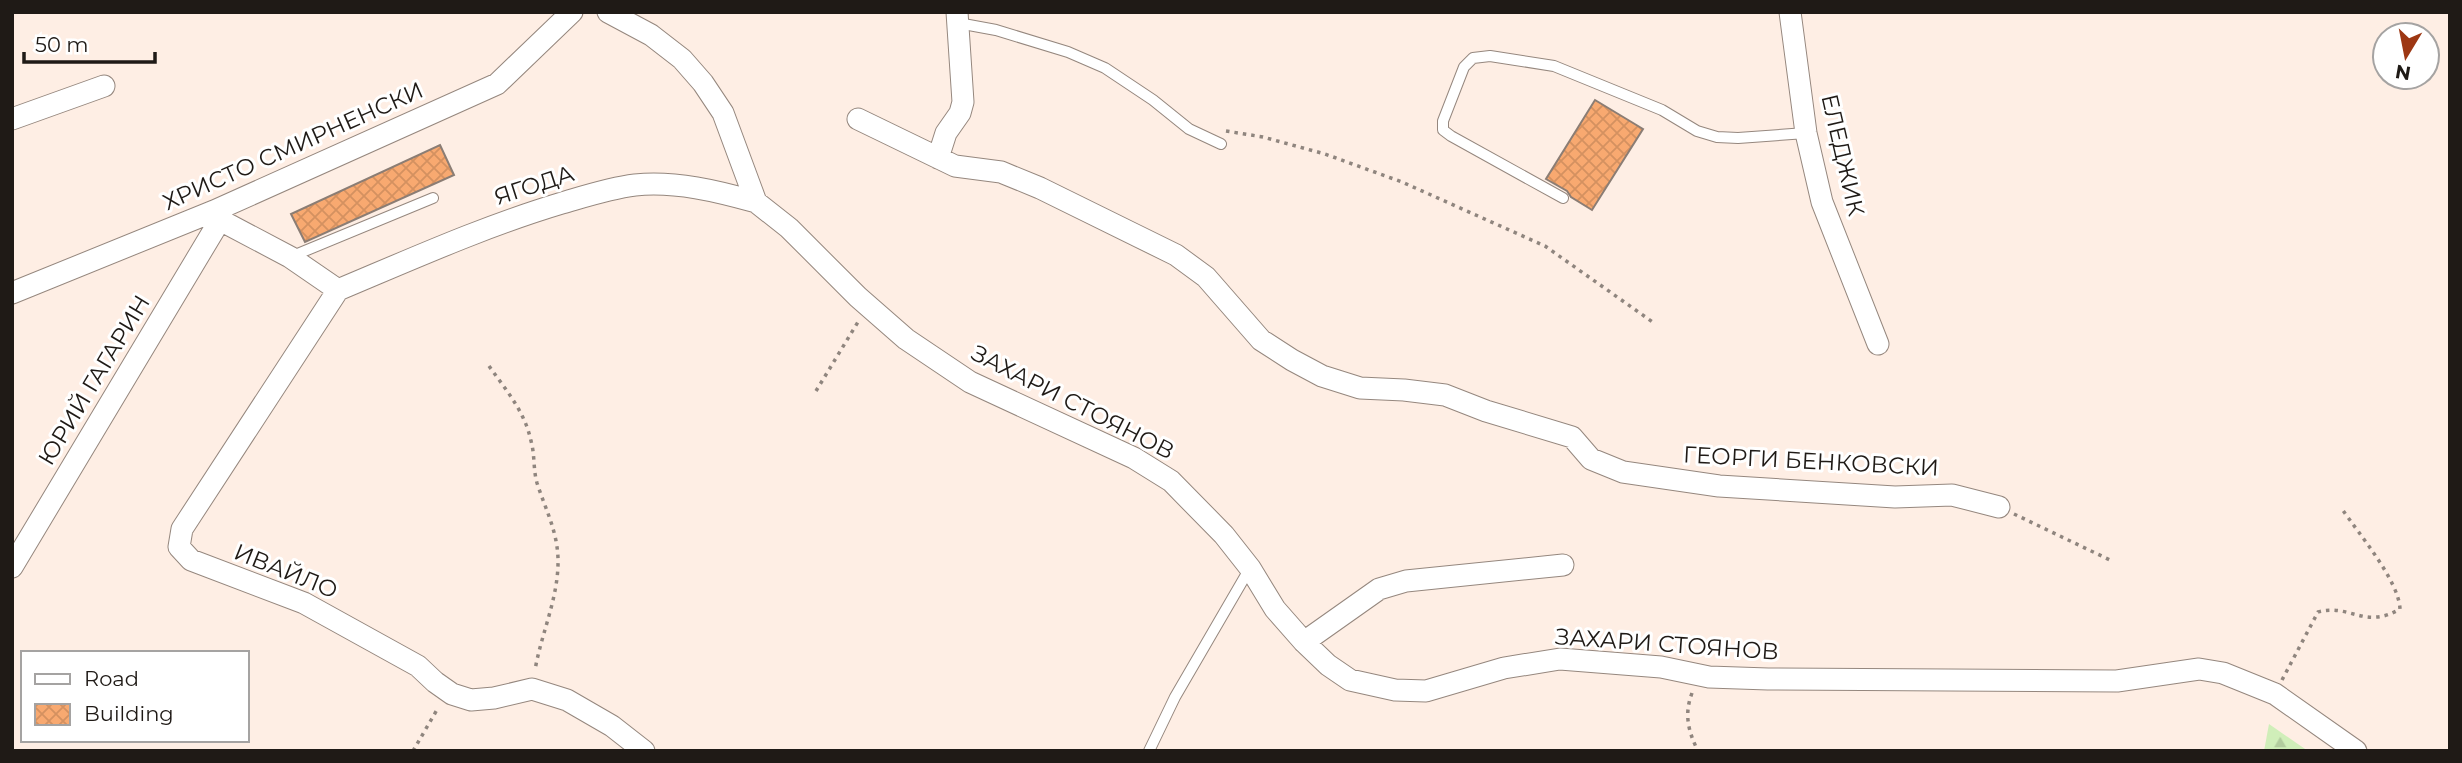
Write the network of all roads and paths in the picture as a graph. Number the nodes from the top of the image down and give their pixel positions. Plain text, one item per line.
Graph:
1 (572, 12) edge
2 (608, 12) edge
3 (1790, 12) edge
4 (958, 18) edge
5 (104, 86) dead end
6 (12, 119) edge
7 (858, 119) dead end
8 (1806, 133) junction
9 (1200, 134) junction
10 (1221, 144) dead end
11 (939, 159) junction
12 (433, 198) dead end
13 (1563, 198) dead end
14 (756, 202) junction
15 (217, 216) junction
16 (290, 257) junction
17 (338, 290) junction
18 (12, 293) edge
19 (869, 306) junction
20 (1654, 323) dead end
21 (1878, 344) dead end
22 (489, 366) dead end
23 (816, 391) dead end
24 (1999, 507) joint
25 (2342, 509) dead end
26 (2110, 560) dead end
27 (1563, 565) dead end
28 (12, 567) edge
29 (1250, 568) junction
30 (1304, 642) junction
31 (1699, 675) junction
32 (532, 689) junction
33 (446, 690) junction
34 (2275, 694) junction
35 (413, 751) edge
36 (644, 751) edge
37 (1149, 751) edge
38 (1698, 751) edge
39 (2356, 751) edge

1 - 15 street, ХРИСТО СМИРНЕНСКИ
2 - 14 street
3 - 8 street, ЕЛЕДЖИК
4 - 9 lane
4 - 11 street
5 - 6 street
7 - 11 street, ГЕОРГИ БЕНКОВСКИ
8 - 13 lane
8 - 21 street, ЕЛЕДЖИК
9 - 10 lane
9 - 20 path
11 - 24 street, ГЕОРГИ БЕНКОВСКИ
12 - 16 lane
14 - 17 street, ЯГОДА
14 - 19 street, ЗАХАРИ СТОЯНОВ
15 - 16 street
15 - 18 street, ХРИСТО СМИРНЕНСКИ
15 - 28 street, ЮРИЙ ГАГАРИН
16 - 17 street
17 - 33 street, ИВАЙЛО
19 - 23 path
19 - 29 street, ЗАХАРИ СТОЯНОВ
22 - 32 path
24 - 26 path
25 - 34 path
27 - 30 street
29 - 30 street, ЗАХАРИ СТОЯНОВ
29 - 37 lane
30 - 31 street, ЗАХАРИ СТОЯНОВ
31 - 34 street, ЗАХАРИ СТОЯНОВ
31 - 38 path
32 - 33 street, ИВАЙЛО
32 - 36 street
33 - 35 path
34 - 39 street, ЗАХАРИ СТОЯНОВ

